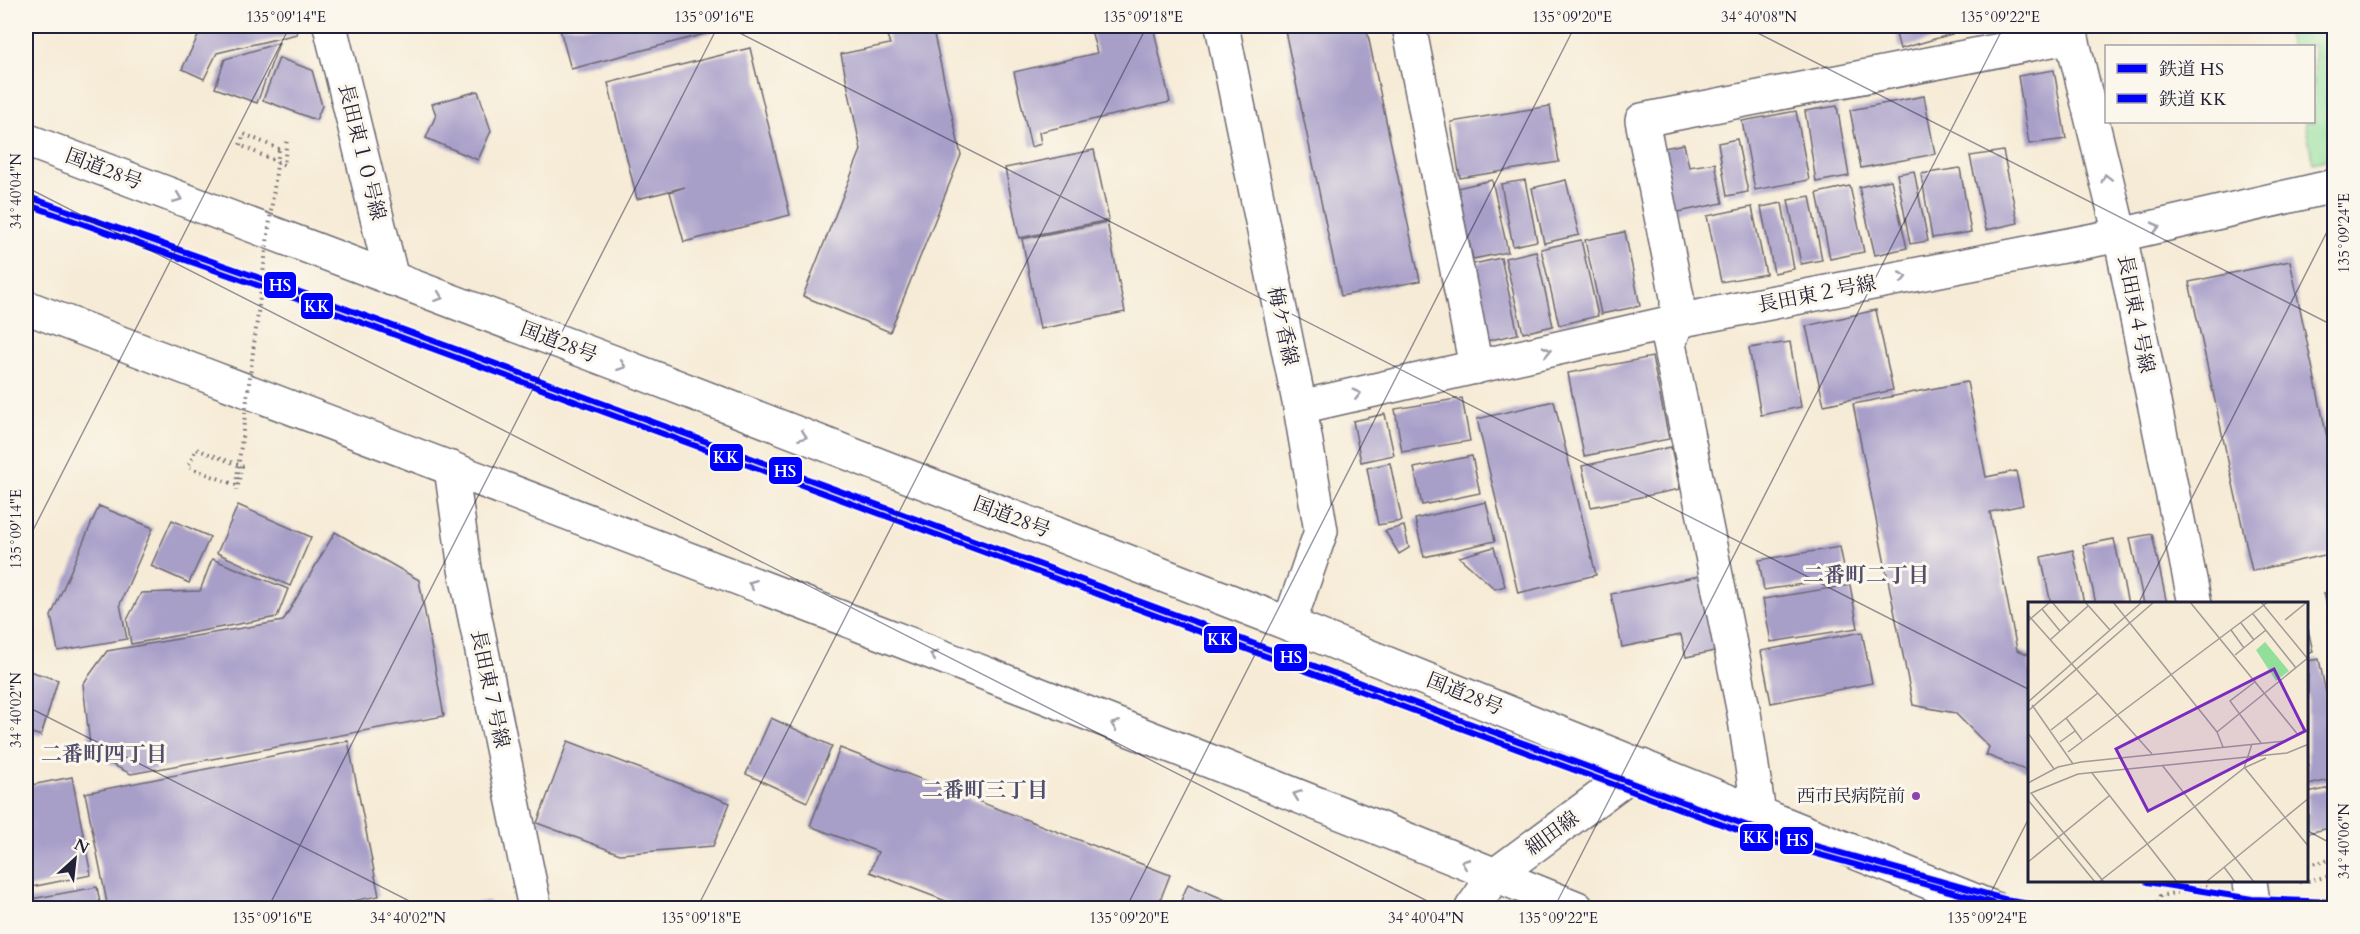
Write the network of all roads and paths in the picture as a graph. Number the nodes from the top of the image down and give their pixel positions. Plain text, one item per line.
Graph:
1 (330, 26) edge
2 (1222, 26) edge
3 (1409, 26) edge
4 (2071, 31) edge
5 (287, 138) dead end
6 (26, 140) edge
7 (2334, 186) edge
8 (2120, 235) junction
9 (392, 279) junction
10 (26, 307) edge
11 (1677, 321) junction
12 (1476, 367) junction
13 (1300, 407) junction
14 (451, 468) junction
15 (237, 490) dead end
16 (2195, 602) edge
17 (1289, 624) junction
18 (1642, 766) junction
19 (1759, 814) junction
20 (2334, 859) edge
21 (2309, 865) edge
22 (1495, 875) junction
23 (2334, 875) edge
24 (2309, 881) edge
25 (2250, 883) edge
26 (2217, 884) dead end
27 (535, 909) edge
28 (1472, 909) edge
29 (1577, 909) edge
30 (1994, 909) edge
31 (2154, 909) edge
32 (2254, 909) edge

1 - 9 main road, 長田東１０号線
2 - 13 main road, 梅ケ香線
3 - 12 main road
8 -> 4 main road, 長田東４号線
4 - 11 main road
5 - 15 path, bridge
6 -> 9 main road, 国道28号
8 -> 7 main road, 長田東２号線
11 -> 8 main road, 長田東２号線
8 - 16 main road, 長田東４号線
9 -> 17 main road, 国道28号
10 - 14 main road
12 -> 11 main road, 長田東２号線
11 - 19 main road
13 -> 12 main road, 長田東２号線
13 - 17 main road, 梅ケ香線
22 -> 14 main road
14 - 27 main road, 長田東７号線
17 - 18 main road, 国道28号
18 - 19 main road, 国道28号
18 - 22 main road, 細田線
19 - 30 main road, 国道28号
20 - 21 path
22 - 28 main road, 細田線
22 - 29 main road
23 - 24 path
25 - 32 main road
26 - 31 path

